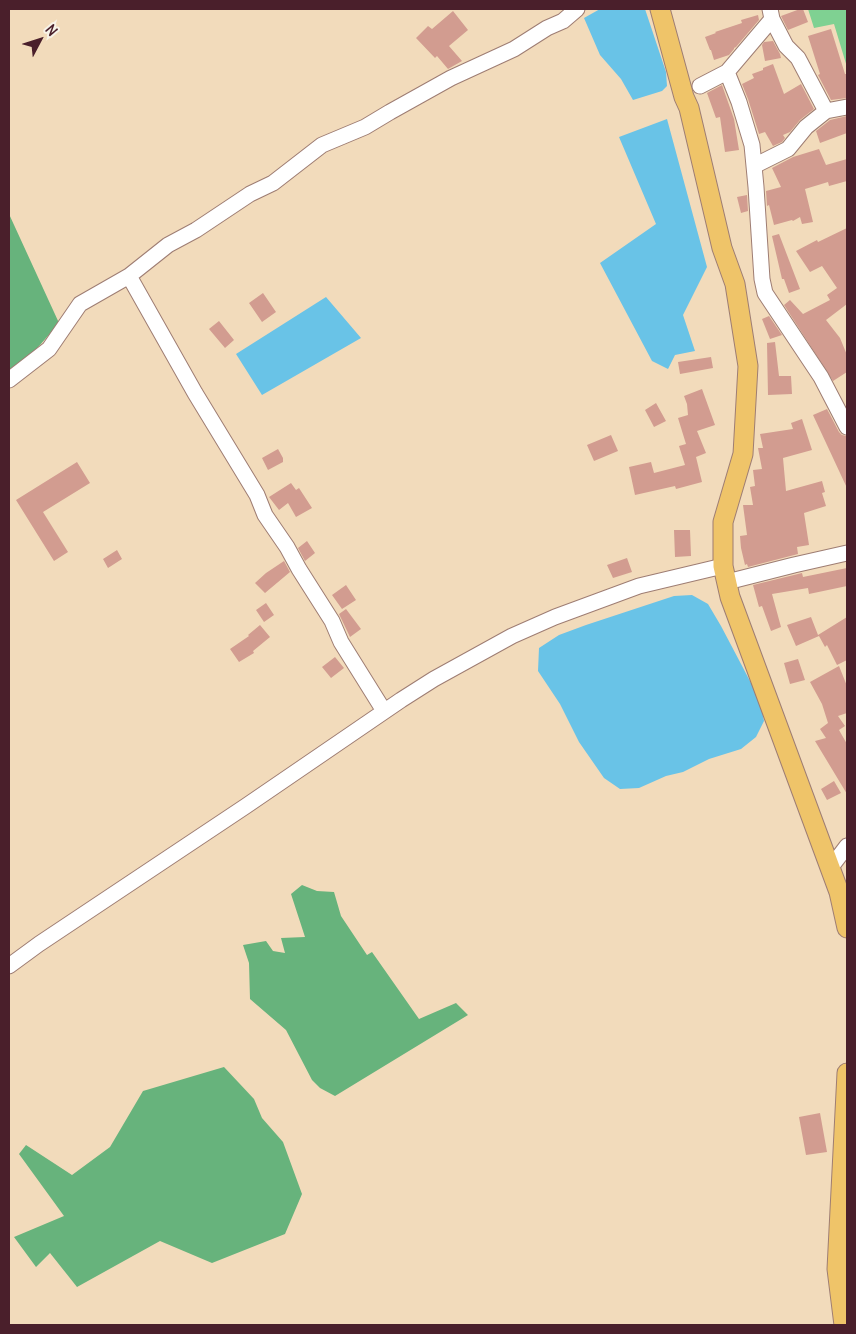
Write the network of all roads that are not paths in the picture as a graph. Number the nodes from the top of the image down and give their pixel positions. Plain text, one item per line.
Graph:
1 (577, 9) edge
2 (660, 9) edge
3 (771, 14) edge
4 (727, 72) junction
5 (700, 86) dead end
6 (847, 107) edge
7 (826, 111) junction
8 (754, 166) junction
9 (128, 276) junction
10 (9, 380) edge
11 (847, 426) edge
12 (847, 552) edge
13 (725, 574) junction
14 (384, 711) junction
15 (847, 846) edge
16 (830, 868) junction
17 (846, 918) edge
18 (9, 966) edge
19 (847, 1072) edge
20 (844, 1325) edge

1 - 9 street
2 - 13 main road
3 - 4 street
3 - 7 street
4 - 5 street
4 - 8 street
6 - 7 street
7 - 8 street
8 - 11 street
9 - 10 street
9 - 14 street
12 - 13 street
13 - 14 street
13 - 16 main road
14 - 18 street
15 - 16 street
16 - 17 main road
19 - 20 main road

